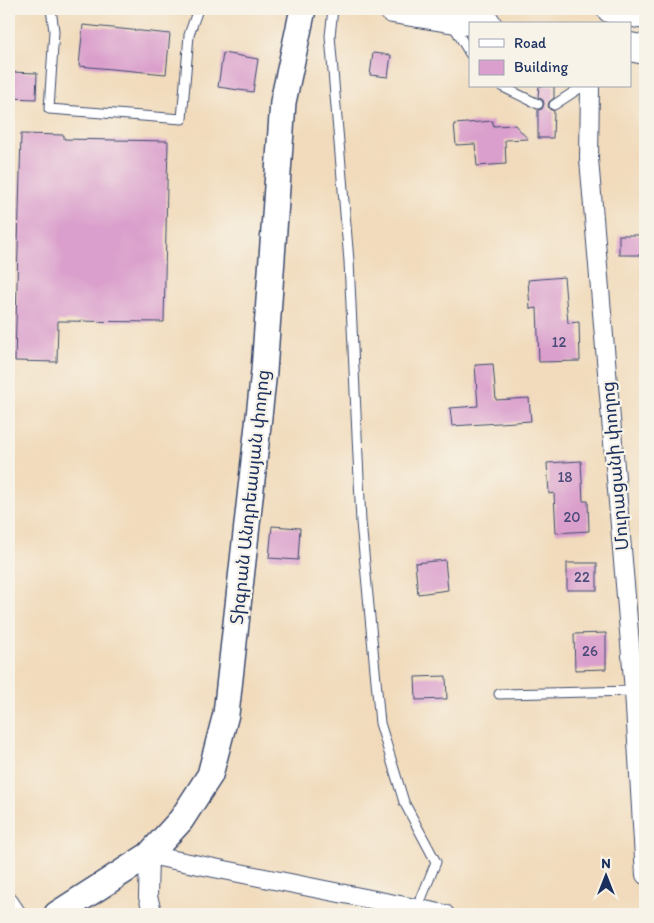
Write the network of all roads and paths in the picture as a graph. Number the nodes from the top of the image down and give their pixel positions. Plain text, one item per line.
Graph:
1 (51, 9) edge
2 (198, 9) edge
3 (303, 9) edge
4 (333, 9) edge
5 (393, 9) edge
6 (450, 19) junction
7 (472, 22) edge
8 (632, 47) edge
9 (645, 50) edge
10 (469, 52) edge
11 (505, 88) edge
12 (580, 88) edge
13 (590, 88) edge
14 (538, 104) dead end
15 (554, 105) dead end
16 (634, 691) junction
17 (499, 694) dead end
18 (149, 854) junction
19 (645, 875) edge
20 (9, 902) edge
21 (417, 908) junction
22 (17, 914) edge
23 (57, 914) edge
24 (152, 914) edge
25 (445, 914) edge

1 - 2 lane
3 - 18 main road, Տիգրան Անդրեասյան փողոց
4 - 21 lane
5 - 6 highway
6 - 7 highway
6 - 10 lane
8 - 9 highway
11 - 14 lane
12 - 15 lane
13 - 16 street, Մուրացանի փողոց
16 - 17 lane
16 - 19 street, Մուրացանի փողոց
18 - 21 street
18 - 23 main road, Տիգրան Անդրեասյան փողոց
18 - 24 street
20 - 22 street
21 - 25 street

